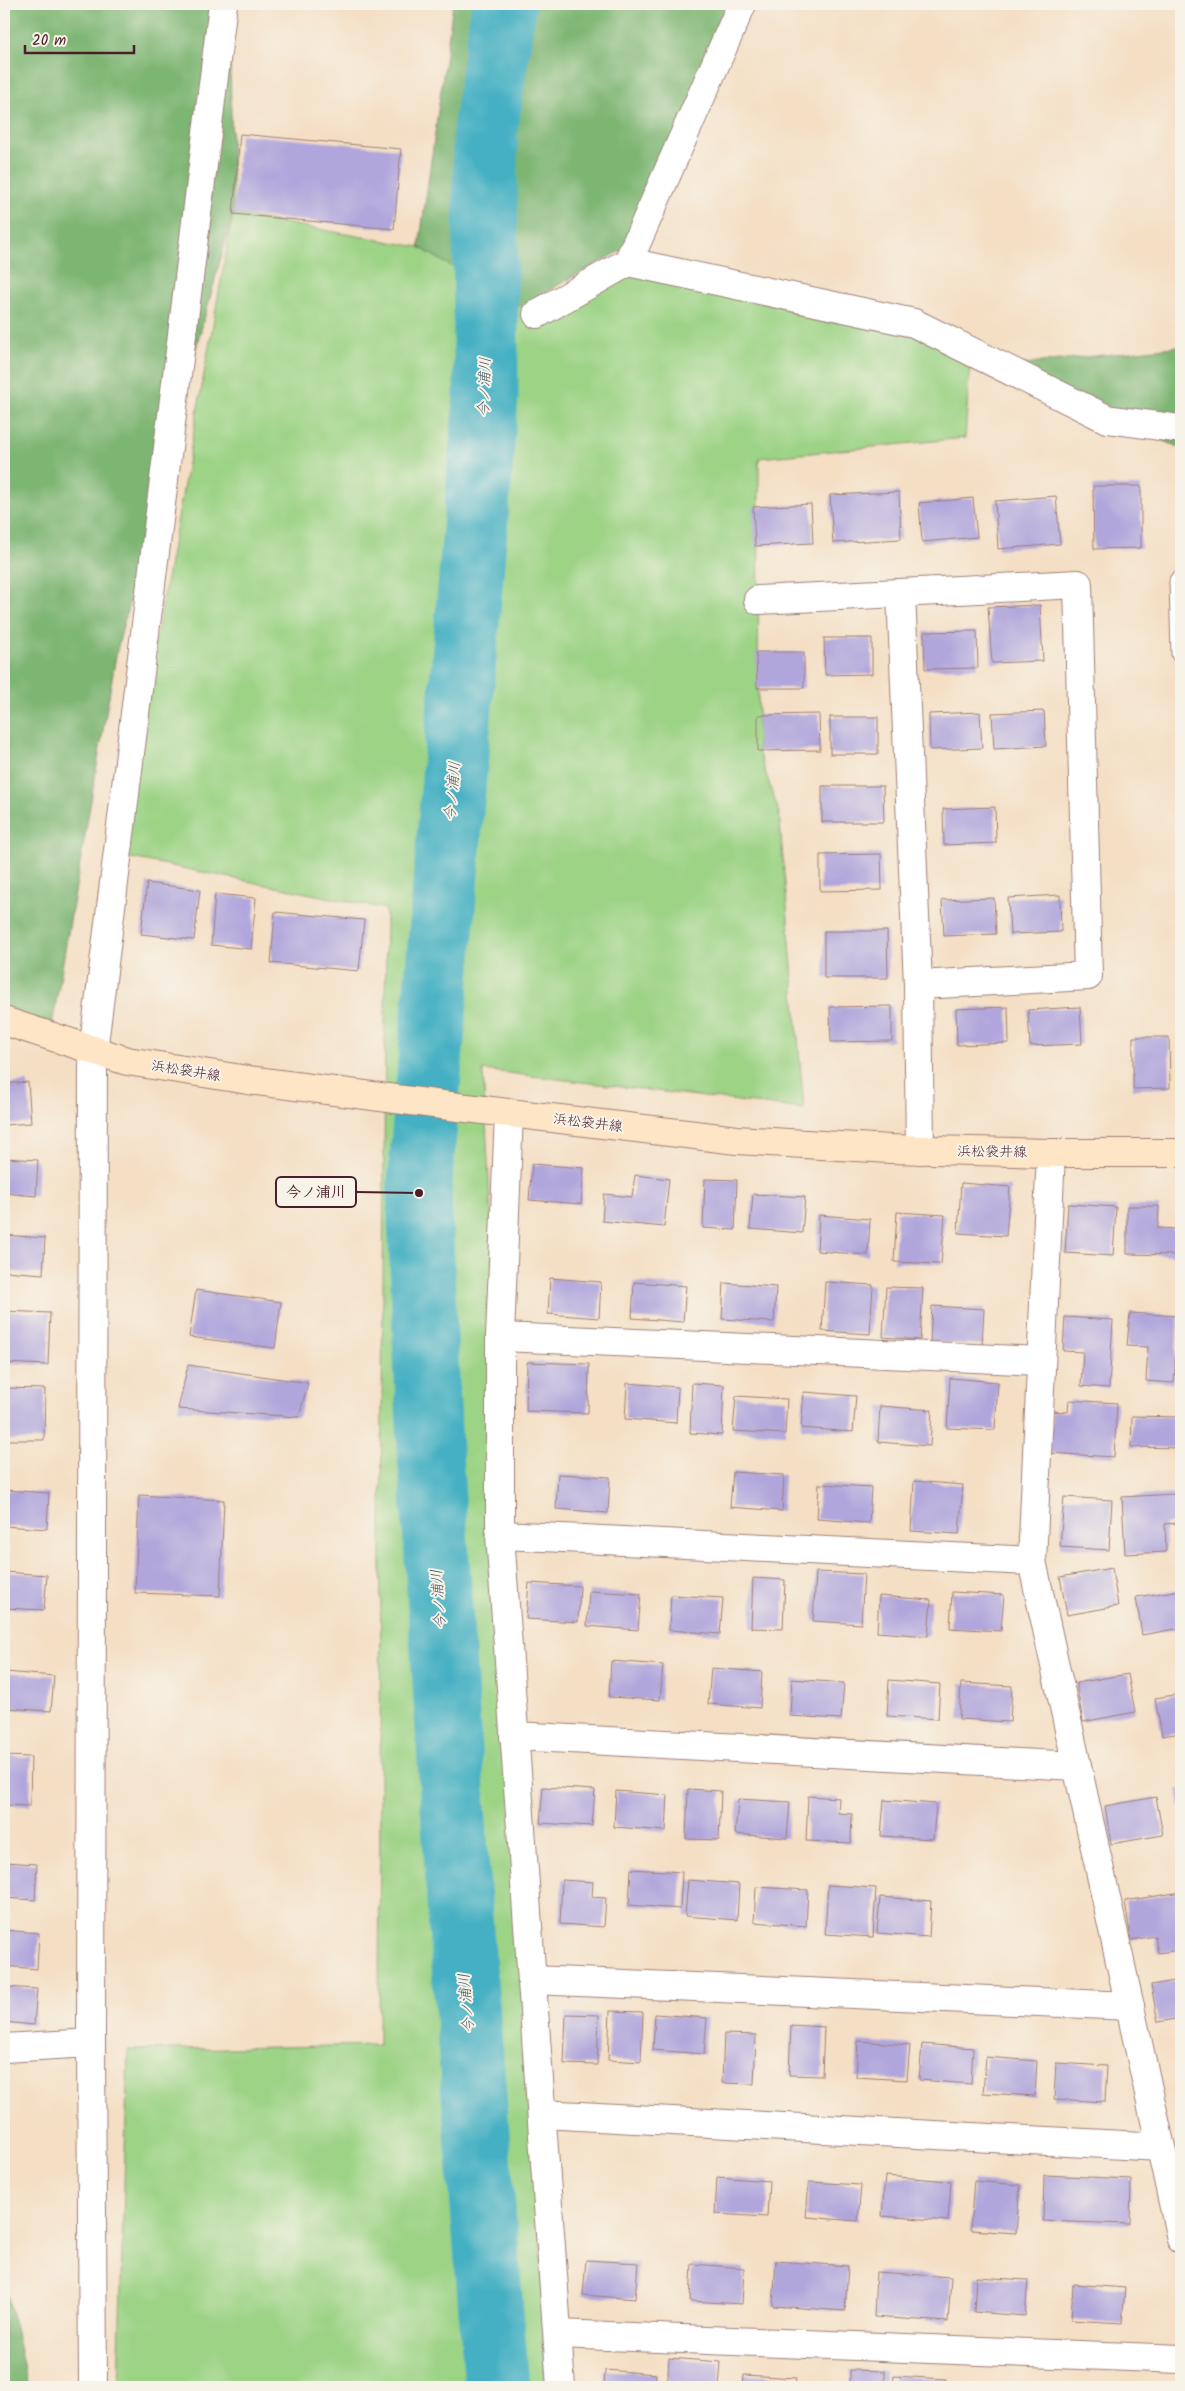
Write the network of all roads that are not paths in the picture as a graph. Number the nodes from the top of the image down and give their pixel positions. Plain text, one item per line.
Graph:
1 (223, 4) edge
2 (742, 4) edge
3 (628, 262) junction
4 (537, 314) dead end
5 (1181, 429) edge
6 (1179, 581) dead end
7 (901, 593) junction
8 (758, 600) dead end
9 (1181, 654) edge
10 (918, 985) junction
11 (4, 1021) edge
12 (93, 1052) junction
13 (509, 1113) junction
14 (920, 1150) junction
15 (1051, 1153) junction
16 (1181, 1153) edge
17 (500, 1337) junction
18 (1041, 1361) junction
19 (500, 1535) junction
20 (1032, 1561) junction
21 (514, 1736) junction
22 (1077, 1766) junction
23 (532, 1980) junction
24 (1130, 2006) junction
25 (91, 2043) junction
26 (4, 2048) edge
27 (542, 2114) junction
28 (1161, 2147) junction
29 (1181, 2238) edge
30 (558, 2334) junction
31 (1181, 2359) edge
32 (93, 2387) edge
33 (561, 2387) edge

1 - 12 street
2 - 3 street
3 - 4 street
3 - 5 street
6 - 9 lane
7 - 8 street
7 - 10 street
7 - 10 street
10 - 14 street
11 - 12 main road, 浜松袋井線
12 - 13 main road, 浜松袋井線
12 - 25 street
13 - 14 main road, 浜松袋井線
13 - 17 street
14 - 15 main road, 浜松袋井線
15 - 16 main road, 浜松袋井線
15 - 18 street
17 - 18 street
17 - 19 street
18 - 20 street
19 - 20 street
19 - 21 street
20 - 22 street
21 - 22 street
21 - 23 street
22 - 24 street
23 - 24 street
23 - 27 street
24 - 28 street
25 - 26 street
25 - 32 street
27 - 28 street
27 - 30 street
28 - 29 street
30 - 31 street
30 - 33 street

